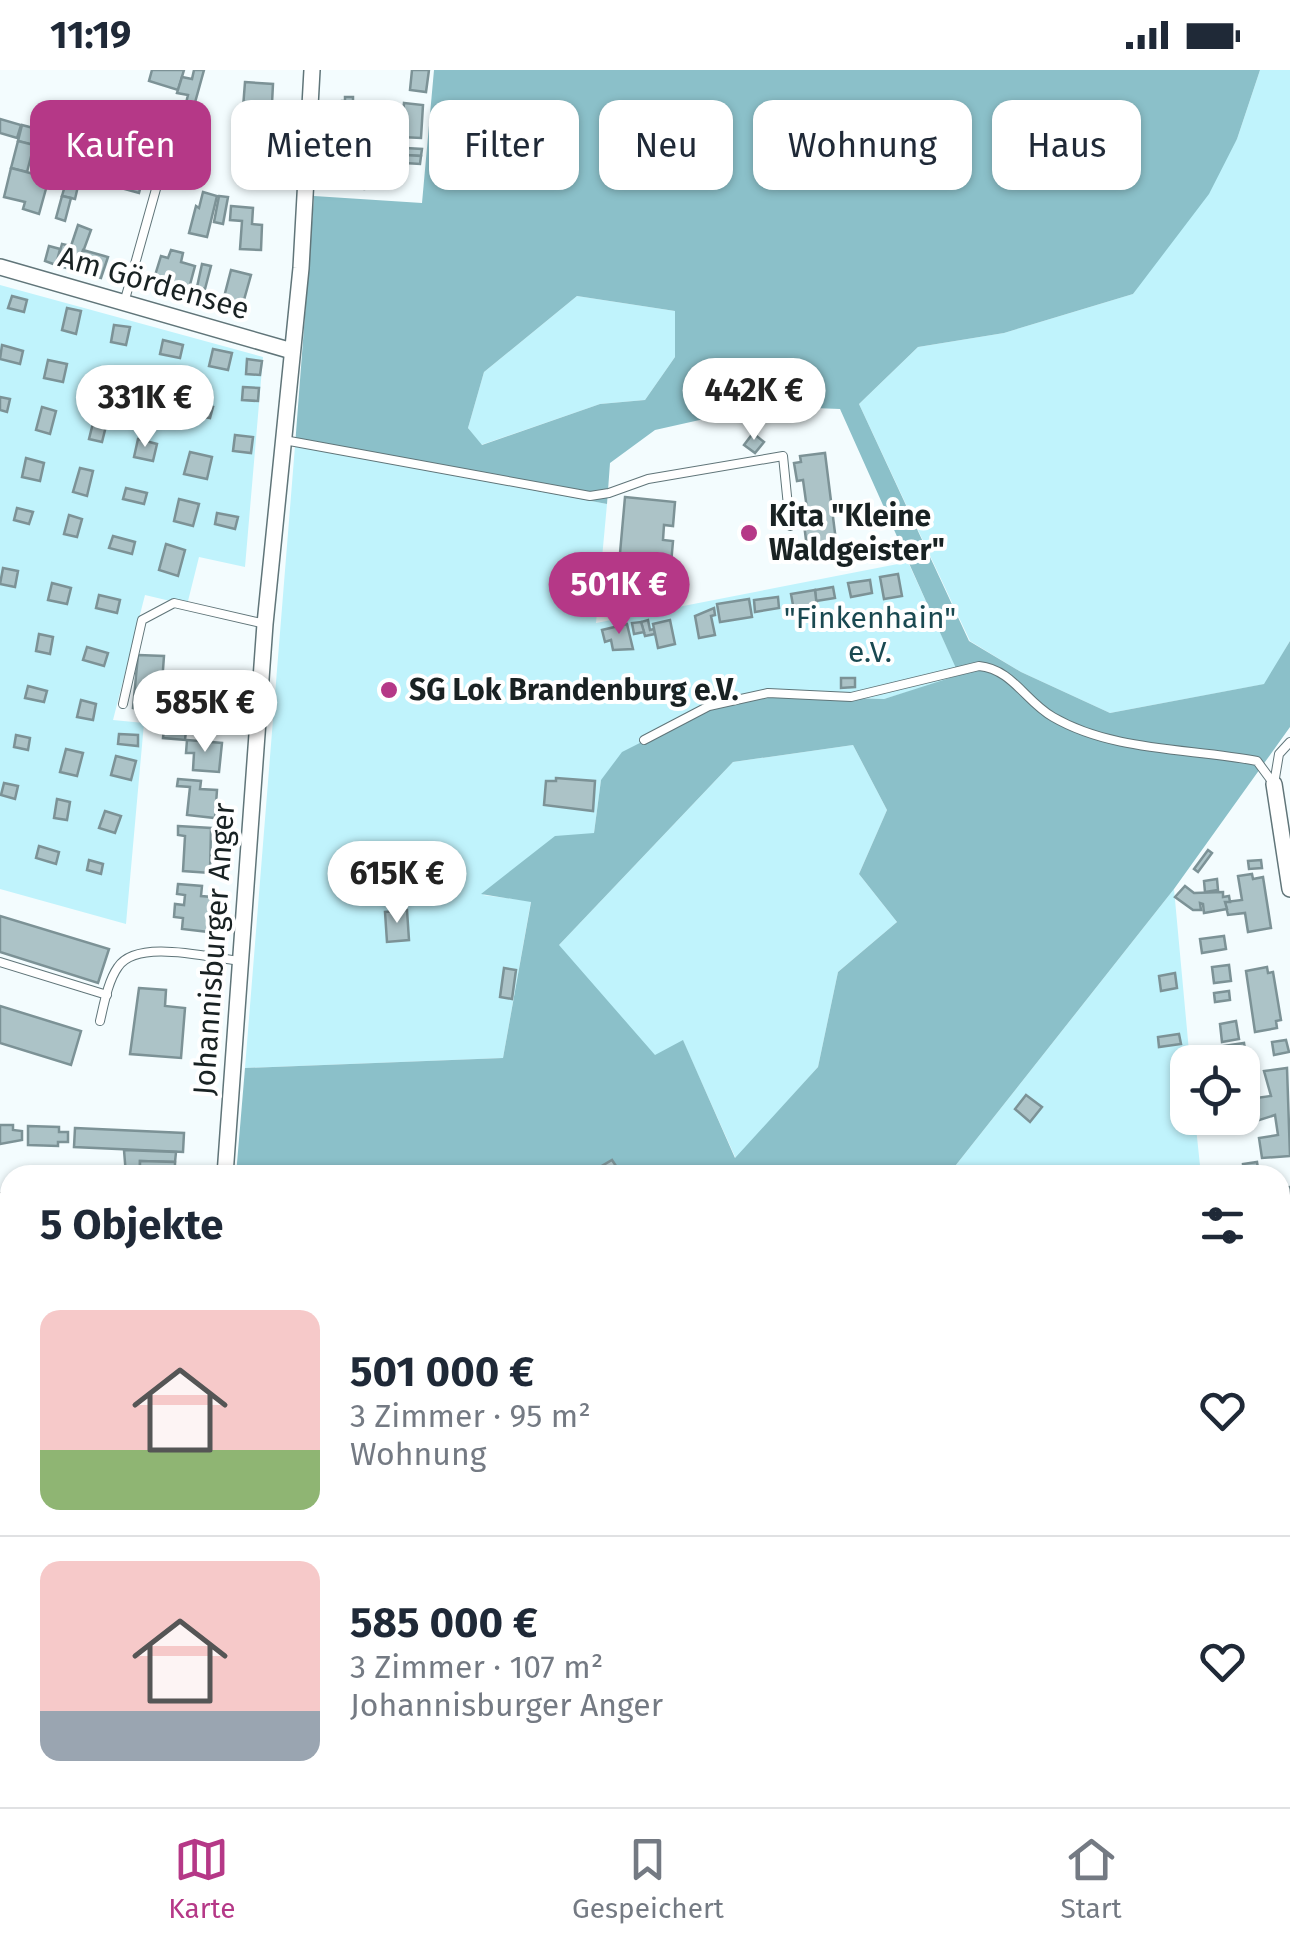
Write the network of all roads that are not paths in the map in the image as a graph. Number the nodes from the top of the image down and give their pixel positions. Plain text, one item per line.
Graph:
1 (312, 70) edge
2 (156, 190) edge
3 (0, 267) edge
4 (124, 303) junction
5 (292, 351) junction
6 (284, 440) junction
7 (790, 526) dead end
8 (265, 624) junction
9 (123, 704) dead end
10 (644, 740) dead end
11 (1290, 742) edge
12 (1279, 754) junction
13 (1258, 761) junction
14 (1274, 784) junction
15 (1290, 889) edge
16 (241, 961) junction
17 (0, 962) edge
18 (107, 995) junction
19 (100, 1021) dead end
20 (226, 1165) edge

1 - 5 street, Johannisburger Anger
2 - 4 lane
3 - 4 street, Am Gördensee
4 - 5 street, Am Gördensee
5 - 6 street, Johannisburger Anger
6 - 7 lane
6 - 8 street, Johannisburger Anger
8 - 9 lane
8 - 16 street, Johannisburger Anger
10 - 13 lane
11 - 12 lane
12 - 13 lane
12 - 14 lane
13 - 14 lane
14 - 15 street
16 - 18 lane
16 - 20 street, Johannisburger Anger
17 - 18 lane
18 - 19 lane

